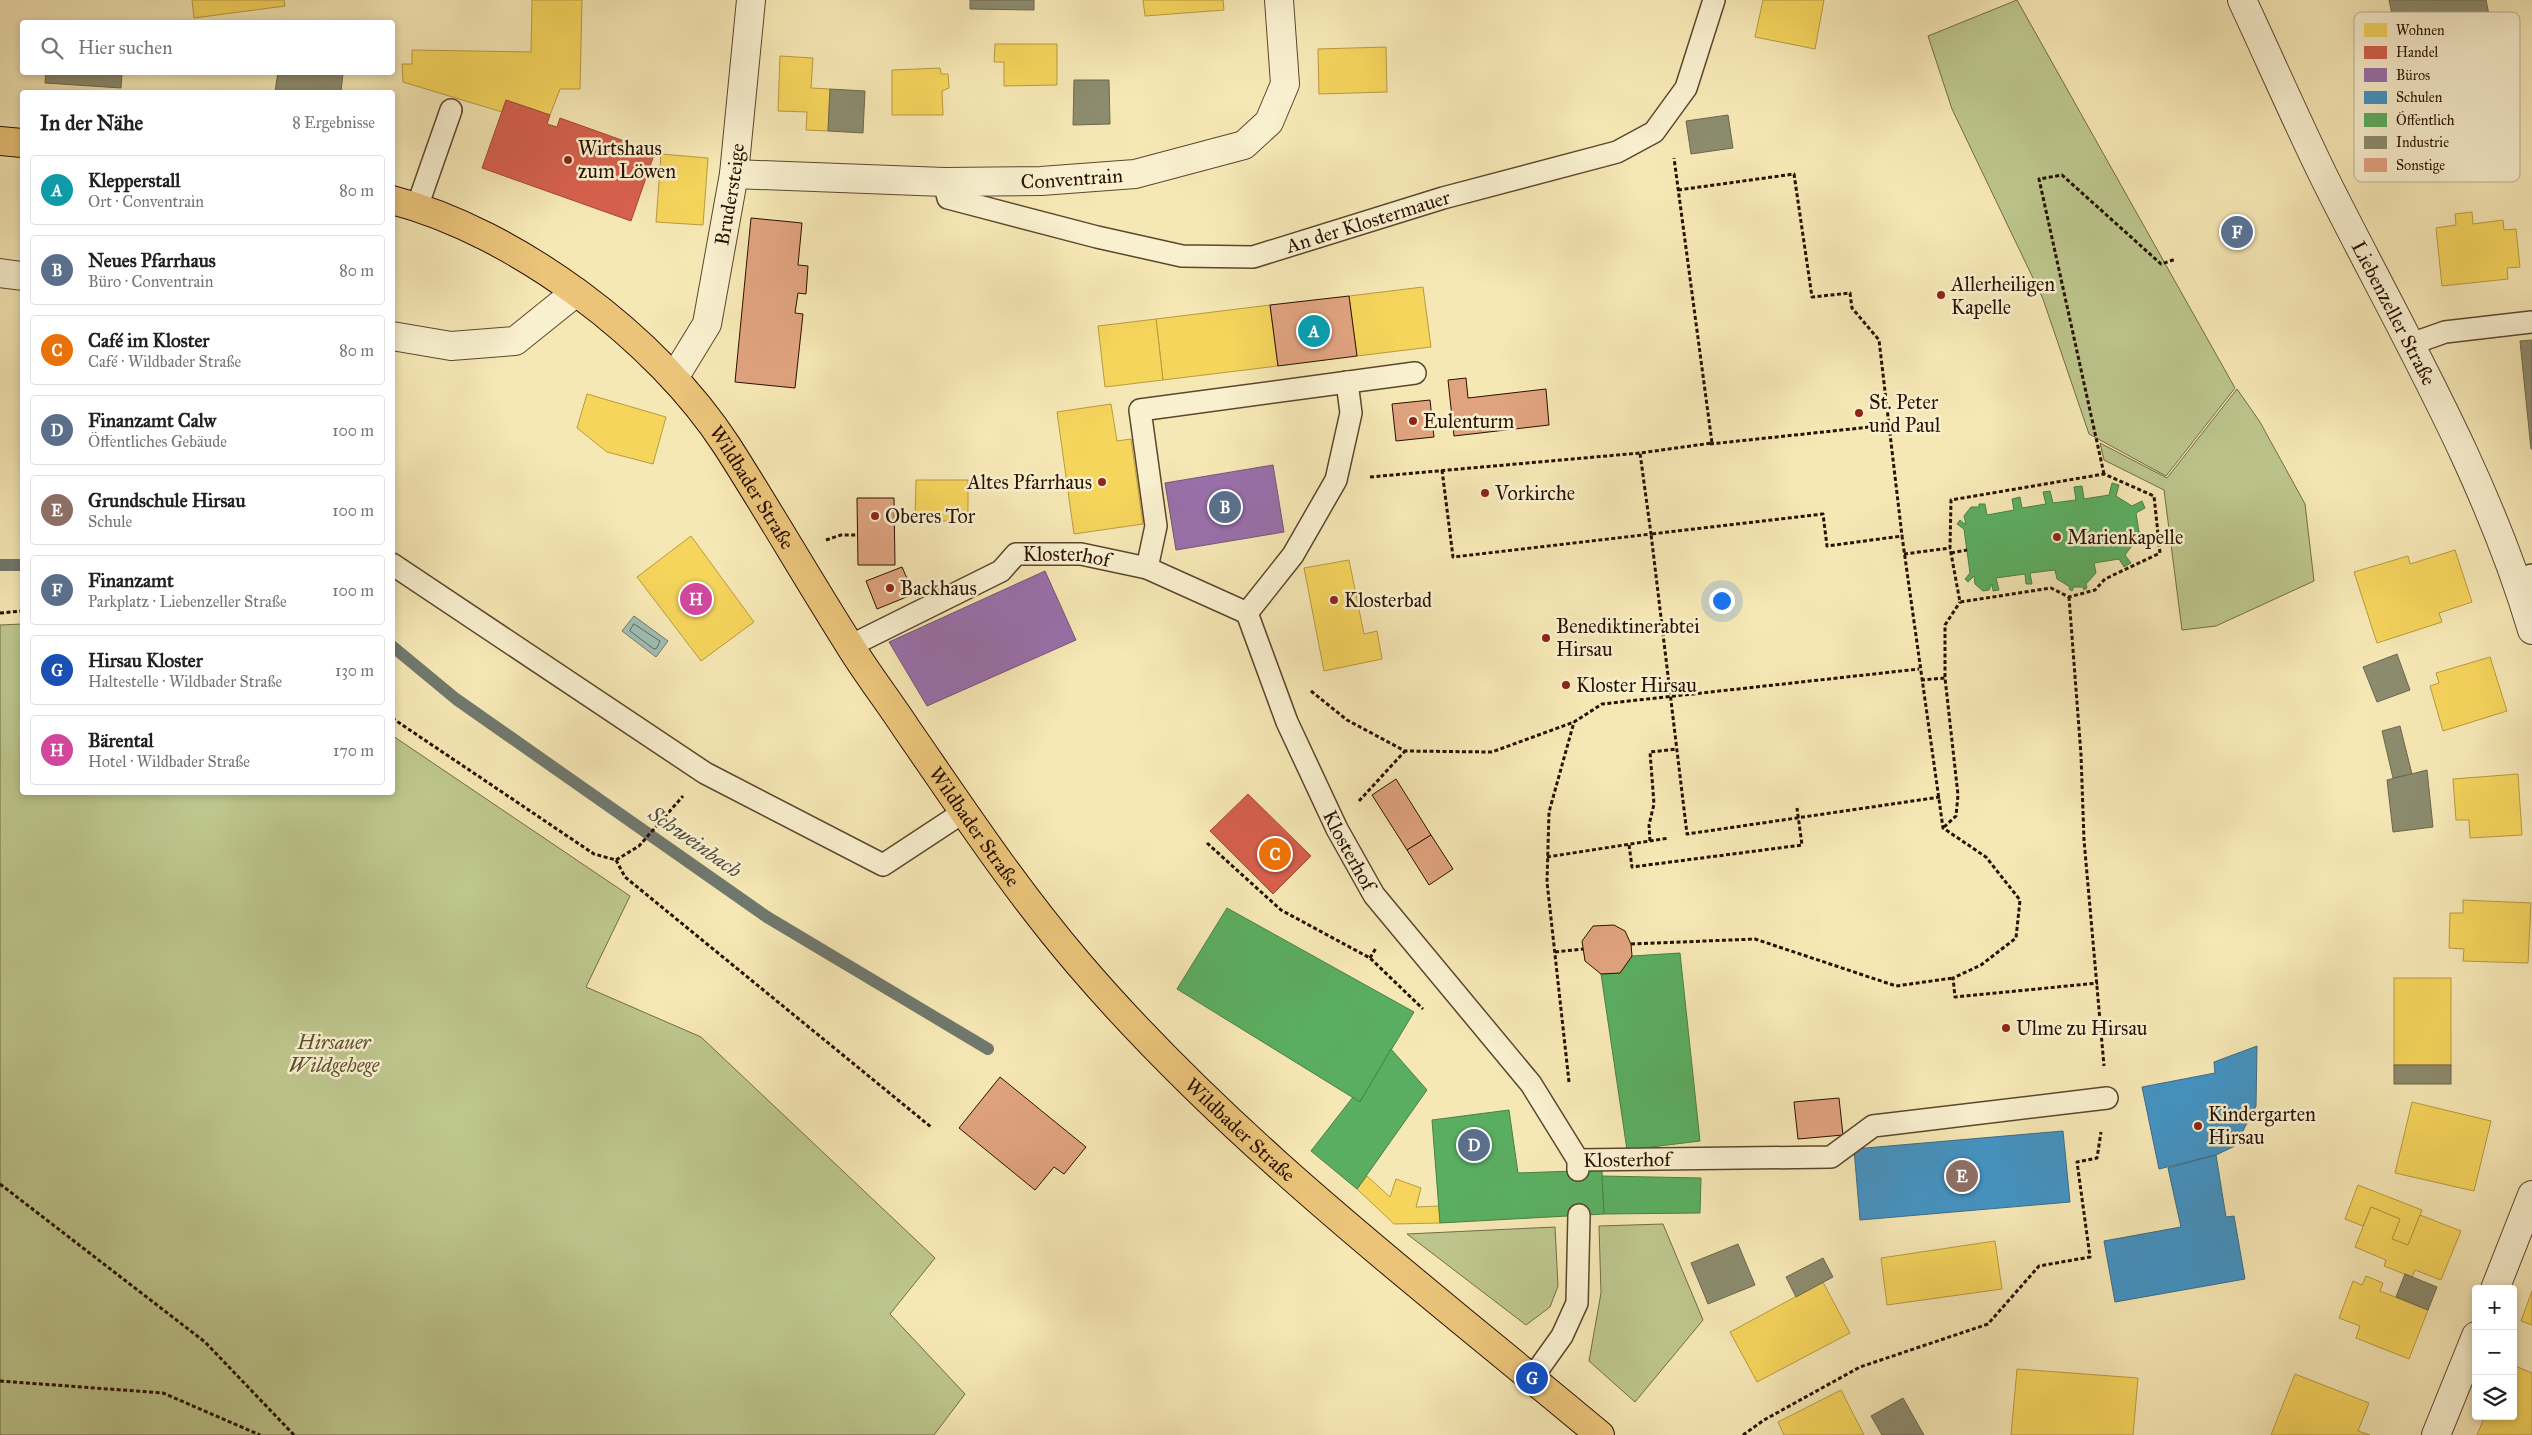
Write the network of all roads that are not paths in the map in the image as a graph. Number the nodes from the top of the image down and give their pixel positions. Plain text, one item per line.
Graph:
1 (750, 0) edge
2 (1279, 0) edge
3 (1714, 0) edge
4 (2242, 0) edge
5 (450, 110) dead end
6 (0, 141) edge
7 (20, 143) edge
8 (734, 174) junction
9 (944, 182) junction
10 (405, 204) edge
11 (0, 273) edge
12 (20, 276) edge
13 (576, 292) junction
14 (2532, 322) edge
15 (395, 337) edge
16 (2411, 344) junction
17 (1415, 373) dead end
18 (674, 378) junction
19 (1347, 382) junction
20 (395, 566) edge
21 (1147, 568) junction
22 (2525, 577) edge
23 (1247, 612) junction
24 (2532, 630) edge
25 (850, 646) junction
26 (962, 813) junction
27 (2107, 1098) road end
28 (2532, 1195) edge
29 (1579, 1215) dead end
30 (2497, 1285) edge
31 (2472, 1346) edge
32 (1532, 1378) junction
33 (1600, 1435) edge
34 (2436, 1435) edge

1 - 8 street, Brudersteige
2 - 9 street, Conventrain
3 - 9 lane, An der Klostermauer
4 - 16 street, Liebenzeller Straße
5 - 10 lane
6 - 7 main road
8 - 9 street, Conventrain
8 - 18 street, Brudersteige
10 - 13 main road, Wildbader Straße
11 - 12 street
13 - 15 street
13 - 18 main road, Wildbader Straße
14 - 16 lane
16 - 22 street, Liebenzeller Straße
17 - 19 lane
18 - 25 main road, Wildbader Straße
19 - 21 lane
19 - 23 lane
20 - 26 lane
21 - 23 lane, Klosterhof
21 - 25 lane, Klosterhof
22 - 24 street, Liebenzeller Straße
23 - 27 lane, Klosterhof
25 - 26 main road, Wildbader Straße
26 - 32 main road, Wildbader Straße
28 - 30 street
29 - 32 lane
31 - 34 street
32 - 33 main road, Wildbader Straße

